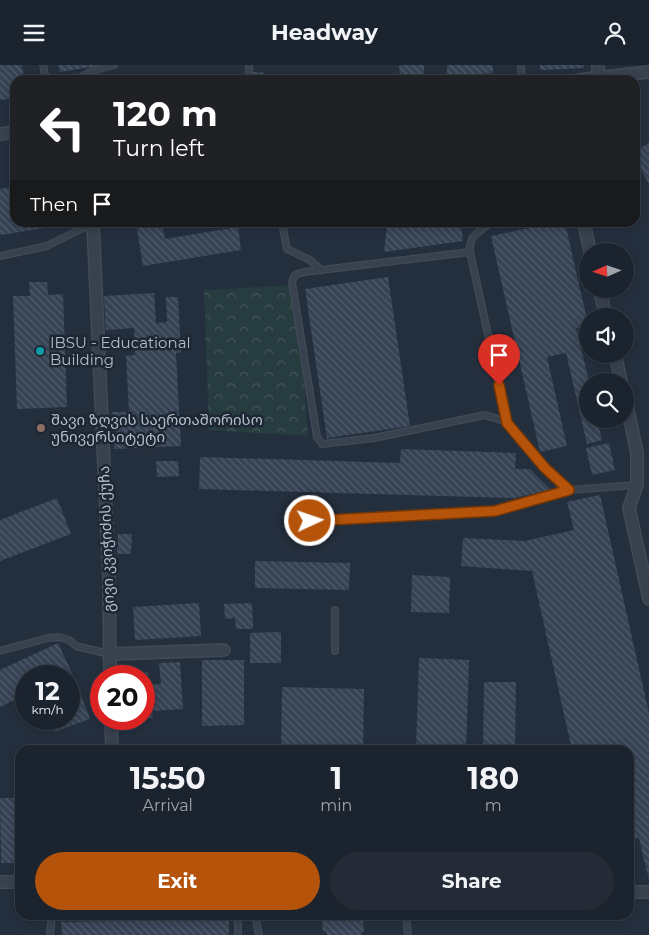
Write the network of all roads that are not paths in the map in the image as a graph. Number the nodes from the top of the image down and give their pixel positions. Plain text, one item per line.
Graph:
1 (114, 65) edge
2 (649, 72) edge
3 (85, 75) edge
4 (626, 75) edge
5 (86, 227) edge
6 (94, 227) edge
7 (283, 227) edge
8 (485, 227) edge
9 (585, 227) edge
10 (588, 243) edge
11 (470, 252) junction
12 (0, 256) edge
13 (320, 270) junction
14 (507, 423) junction
15 (632, 428) edge
16 (637, 485) junction
17 (569, 490) junction
18 (291, 522) dead end
19 (649, 599) edge
20 (335, 610) dead end
21 (224, 650) dead end
22 (0, 651) edge
23 (335, 651) dead end
24 (109, 654) junction
25 (110, 665) edge
26 (111, 730) edge
27 (112, 745) edge
28 (0, 882) edge
29 (15, 882) edge
30 (634, 892) edge
31 (649, 892) edge
32 (52, 920) edge
33 (238, 920) edge
34 (256, 920) edge
35 (406, 920) edge
36 (50, 935) edge
37 (238, 935) edge
38 (259, 935) edge
39 (408, 935) edge

1 - 3 lane
2 - 4 street
5 - 12 lane
6 - 24 street, გივი კვიჭიძის ქუჩა
7 - 13 lane
8 - 11 lane
9 - 10 street
11 - 13 lane
11 - 14 lane
13 - 14 lane
14 - 17 lane
15 - 16 street
16 - 17 lane
16 - 19 street
17 - 18 lane
20 - 23 lane
21 - 24 street
22 - 24 lane
24 - 25 street, გივი კვიჭიძის ქუჩა
26 - 27 street
28 - 29 street
30 - 31 street
32 - 36 lane
33 - 37 lane
34 - 38 lane
35 - 39 lane

